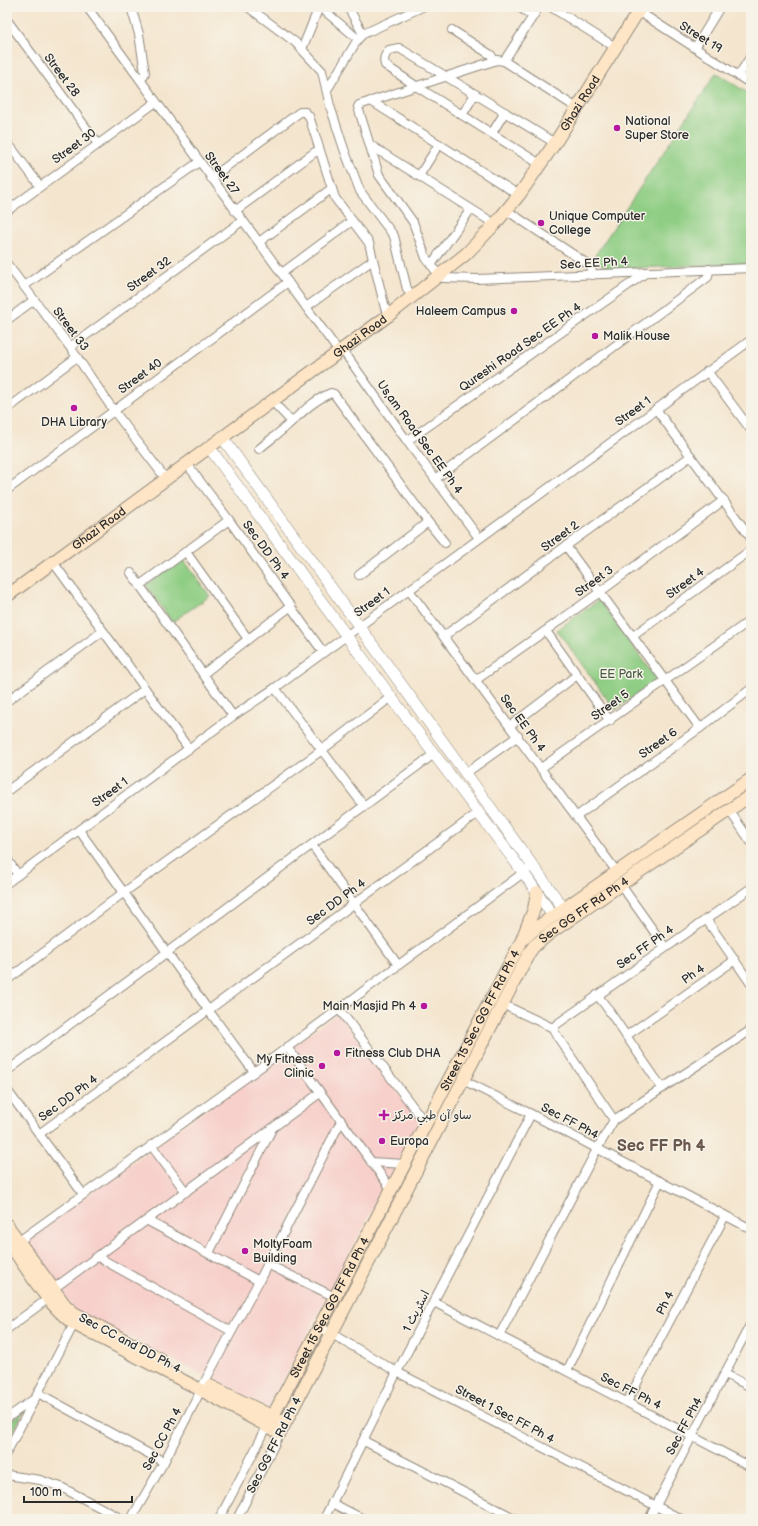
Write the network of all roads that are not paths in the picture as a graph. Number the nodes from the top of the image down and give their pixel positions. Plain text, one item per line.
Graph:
1 (87, 7) edge
2 (131, 7) edge
3 (248, 7) edge
4 (310, 7) edge
5 (348, 7) edge
6 (519, 7) edge
7 (539, 7) edge
8 (551, 7) edge
9 (720, 7) edge
10 (416, 8) edge
11 (640, 9) edge
12 (258, 10) edge
13 (318, 10) edge
14 (533, 16) junction
15 (7, 20) edge
16 (452, 30) dead end
17 (360, 37) junction
18 (615, 47) junction
19 (695, 48) junction
20 (302, 49) junction
21 (751, 56) edge
22 (494, 60) junction
23 (504, 61) junction
24 (739, 75) junction
25 (446, 76) junction
26 (141, 80) junction
27 (751, 84) edge
28 (416, 86) junction
29 (327, 90) junction
30 (475, 94) junction
31 (371, 101) junction
32 (156, 102) junction
33 (577, 108) junction
34 (505, 112) junction
35 (462, 115) junction
36 (492, 133) junction
37 (7, 142) edge
38 (555, 143) junction
39 (98, 144) junction
40 (439, 144) junction
41 (370, 145) junction
42 (319, 152) junction
43 (199, 162) junction
44 (540, 164) junction
45 (419, 176) junction
46 (211, 178) junction
47 (40, 186) junction
48 (331, 189) junction
49 (518, 195) junction
50 (471, 209) junction
51 (506, 210) junction
52 (7, 211) edge
53 (235, 211) junction
54 (352, 220) junction
55 (242, 221) junction
56 (495, 224) junction
57 (259, 242) junction
58 (373, 260) junction
59 (7, 264) edge
60 (431, 265) junction
61 (751, 268) edge
62 (709, 269) junction
63 (647, 272) junction
64 (282, 274) junction
65 (439, 275) junction
66 (592, 275) junction
67 (288, 282) junction
68 (24, 286) junction
69 (413, 297) junction
70 (34, 300) junction
71 (306, 307) junction
72 (389, 315) junction
73 (7, 320) edge
74 (751, 340) edge
75 (70, 347) junction
76 (340, 350) junction
77 (77, 357) junction
78 (707, 371) junction
79 (272, 401) junction
80 (7, 409) edge
81 (656, 409) junction
82 (114, 410) junction
83 (291, 421) junction
84 (751, 430) edge
85 (222, 437) junction
86 (407, 441) junction
87 (209, 447) junction
88 (259, 449) dead end
89 (690, 456) junction
90 (187, 464) junction
91 (166, 479) junction
92 (435, 480) junction
93 (7, 490) edge
94 (724, 500) junction
95 (229, 520) junction
96 (428, 522) junction
97 (479, 538) junction
98 (751, 538) edge
99 (445, 543) dead end
100 (566, 546) junction
101 (751, 550) edge
102 (186, 552) junction
103 (53, 562) junction
104 (131, 573) dead end
105 (359, 575) dead end
106 (140, 586) junction
107 (409, 590) junction
108 (600, 592) junction
109 (7, 596) edge
110 (291, 606) junction
111 (751, 620) edge
112 (358, 626) junction
113 (103, 631) junction
114 (546, 631) junction
115 (346, 635) junction
116 (444, 636) junction
117 (633, 636) junction
118 (248, 639) junction
119 (323, 652) junction
120 (203, 674) junction
121 (577, 675) junction
122 (476, 680) junction
123 (665, 681) junction
124 (275, 688) junction
125 (146, 689) junction
126 (751, 689) edge
127 (390, 697) junction
128 (7, 701) edge
129 (233, 716) junction
130 (610, 721) junction
131 (510, 726) junction
132 (700, 728) junction
133 (518, 736) junction
134 (189, 749) junction
135 (322, 750) junction
136 (434, 754) junction
137 (541, 768) junction
138 (466, 773) junction
139 (751, 779) edge
140 (7, 791) edge
141 (751, 795) edge
142 (364, 806) junction
143 (729, 810) junction
144 (478, 813) junction
145 (577, 816) junction
146 (80, 830) junction
147 (751, 842) edge
148 (312, 845) junction
149 (7, 859) edge
150 (533, 865) junction
151 (523, 872) junction
152 (617, 872) junction
153 (18, 875) junction
154 (7, 883) edge
155 (621, 885) junction
156 (751, 888) edge
157 (537, 892) junction
158 (123, 893) junction
159 (354, 903) junction
160 (564, 909) junction
161 (553, 916) junction
162 (706, 919) junction
163 (522, 940) junction
164 (665, 947) junction
165 (167, 953) junction
166 (735, 960) junction
167 (398, 965) junction
168 (7, 980) edge
169 (751, 984) edge
170 (597, 995) junction
171 (502, 1004) junction
172 (339, 1009) junction
173 (208, 1011) junction
174 (553, 1028) junction
175 (751, 1030) edge
176 (626, 1036) junction
177 (287, 1048) junction
178 (7, 1071) edge
179 (254, 1072) junction
180 (463, 1080) junction
181 (662, 1088) junction
182 (7, 1090) edge
183 (320, 1093) junction
184 (531, 1114) junction
185 (341, 1120) junction
186 (614, 1120) junction
187 (426, 1124) junction
188 (271, 1131) junction
189 (39, 1134) junction
190 (151, 1145) junction
191 (597, 1149) junction
192 (371, 1162) junction
193 (410, 1163) junction
194 (660, 1181) junction
195 (392, 1190) junction
196 (186, 1192) junction
197 (83, 1194) junction
198 (725, 1216) junction
199 (148, 1221) junction
200 (7, 1225) edge
201 (751, 1229) edge
202 (13, 1241) edge
203 (208, 1253) junction
204 (98, 1257) junction
205 (267, 1264) junction
206 (258, 1281) junction
207 (51, 1294) junction
208 (336, 1297) junction
209 (434, 1302) junction
210 (751, 1323) edge
211 (74, 1324) junction
212 (7, 1329) edge
213 (326, 1330) junction
214 (231, 1331) junction
215 (499, 1336) junction
216 (567, 1371) junction
217 (397, 1372) junction
218 (724, 1374) junction
219 (202, 1386) junction
220 (751, 1387) edge
221 (37, 1395) junction
222 (627, 1402) junction
223 (7, 1418) edge
224 (270, 1422) junction
225 (283, 1428) junction
226 (692, 1436) junction
227 (364, 1440) junction
228 (7, 1452) edge
229 (164, 1462) junction
230 (751, 1468) edge
231 (7, 1475) edge
232 (332, 1503) junction
233 (655, 1506) junction
234 (122, 1519) edge
235 (131, 1519) edge
236 (219, 1519) edge
237 (237, 1519) edge
238 (324, 1519) edge
239 (363, 1519) edge
240 (516, 1519) edge
241 (649, 1519) edge
242 (680, 1519) edge

1 - 26 street, Street 27
2 - 26 street
3 - 12 street
4 - 13 street
5 - 17 street
6 - 14 street
7 - 14 street
8 - 18 street
9 - 19 street
10 - 17 street
11 - 18 main road, Ghazi Road
11 - 19 street, Street 19
12 - 20 street
13 - 17 street
13 - 20 street
14 - 23 street
15 - 39 street, Street 28
16 - 22 street
17 - 29 street
18 - 33 main road, Ghazi Road
19 - 24 street, Street 19
20 - 29 street
21 - 24 street
22 - 23 street
22 - 25 street
23 - 33 street
24 - 27 street, Street 19
25 - 28 street
25 - 28 street
25 - 30 street
26 - 32 street, Street 27
28 - 31 street
28 - 35 street
29 - 69 street
30 - 34 street
30 - 35 street
31 - 40 street
31 - 41 street
32 - 39 street, Street 30
32 - 43 street, Street 27
33 - 38 main road, Ghazi Road
34 - 36 street
34 - 38 street
35 - 36 street
36 - 44 street
37 - 47 street
38 - 44 main road, Ghazi Road
39 - 47 street, Street 30
40 - 45 street
40 - 49 street
41 - 45 street
41 - 60 street
42 - 46 street
42 - 48 street
42 - 53 street
43 - 46 street, Street 27
43 - 68 street
44 - 49 main road, Ghazi Road
45 - 50 street
46 - 53 street, Street 27
47 - 52 street, Street 30
48 - 54 street
48 - 57 street
49 - 51 main road, Ghazi Road
50 - 56 street
50 - 60 street
51 - 56 main road, Ghazi Road
51 - 66 street
53 - 55 street, Street 27
54 - 58 street
54 - 64 street
55 - 57 street, Street 27
55 - 75 street, Street 32
56 - 65 main road, Ghazi Road
57 - 64 street, Street 27
58 - 71 street
58 - 72 street
59 - 68 street, Street 33
60 - 65 street
61 - 62 street, Sec EE Ph 4
62 - 63 street, Sec EE Ph 4
62 - 92 street
63 - 66 street, Sec EE Ph 4
63 - 86 street, Qureshi Road Sec EE Ph 4
64 - 67 street, Street 27
65 - 66 street, Sec EE Ph 4
65 - 69 main road, Ghazi Road
67 - 71 street, Street 27
67 - 82 street, Street 40
68 - 70 street, Street 33
69 - 72 main road, Ghazi Road
70 - 73 street
70 - 75 street, Street 33
71 - 76 street, Street 27
72 - 76 main road, Ghazi Road
74 - 78 street, Street 1
75 - 77 street, Street 33
76 - 79 main road, Ghazi Road
76 - 86 street, Us,am Road Sec EE Ph 4
77 - 80 street
77 - 82 street, Street 33
78 - 81 street, Street 1
78 - 84 street
79 - 83 street
79 - 85 main road, Ghazi Road
81 - 89 street
81 - 97 street, Street 1
82 - 91 street, Street 33
82 - 93 street, Street 40
83 - 88 street
83 - 96 street
85 - 87 main road, Ghazi Road
85 - 112 street
86 - 92 street, Us,am Road Sec EE Ph 4
87 - 90 main road, Ghazi Road
87 - 115 street
89 - 94 street
89 - 100 street, Street 2
90 - 91 main road, Ghazi Road
90 - 95 street, Sec DD Ph 4
91 - 103 main road, Ghazi Road
92 - 97 street, Us,am Road Sec EE Ph 4
94 - 98 street
94 - 108 street, Street 3
95 - 102 street
95 - 110 street, Sec DD Ph 4
96 - 99 street
96 - 105 street
97 - 107 street, Street 1
100 - 108 street
100 - 116 street, Street 2
101 - 117 street, Street 4
102 - 106 street
102 - 118 street
103 - 109 main road, Ghazi Road
103 - 113 street
104 - 106 street
106 - 120 street
107 - 112 street, Street 1
107 - 116 street, Sec EE Ph 4
108 - 114 street, Street 3
108 - 117 street
110 - 118 street
110 - 119 street, Sec DD Ph 4
111 - 123 street, Street 5
112 - 115 street, Street 1
112 - 138 street
113 - 125 street
113 - 128 street
114 - 121 street
114 - 122 street, Street 3
115 - 119 street, Street 1
115 - 127 street
116 - 122 street, Sec EE Ph 4
117 - 123 street
118 - 120 street
119 - 124 street, Street 1
120 - 129 street
121 - 130 street
121 - 131 street
122 - 131 street, Sec EE Ph 4
123 - 130 street, Street 5
123 - 132 street
124 - 129 street, Street 1
124 - 135 street
125 - 134 street
125 - 140 street
126 - 132 street, Street 6
127 - 135 street
127 - 136 street
129 - 134 street, Street 1
130 - 137 street, Street 5
131 - 133 street, Sec EE Ph 4
132 - 145 street, Street 6
133 - 137 street, Sec EE Ph 4
133 - 138 street
134 - 146 street, Street 1
135 - 142 street
135 - 158 street
136 - 142 street
136 - 144 street
137 - 145 street, Sec EE Ph 4
138 - 150 street
139 - 152 main road, Street 15 Sec GG FF Rd Ph 4
141 - 143 main road, Sec GG FF Rd Ph 4
142 - 148 street
143 - 147 street
143 - 155 main road, Sec GG FF Rd Ph 4
144 - 151 street
144 - 159 street, Sec DD Ph 4
145 - 152 street, Sec EE Ph 4
146 - 153 street, Street 1
146 - 158 street
148 - 159 street
148 - 165 street
149 - 153 street
150 - 151 street
150 - 160 street
151 - 157 street
151 - 167 street
152 - 160 main road, Street 15 Sec GG FF Rd Ph 4
153 - 154 street, Street 1
155 - 164 street
155 - 171 main road, Sec GG FF Rd Ph 4
156 - 162 street, Sec FF Ph 4
157 - 161 street
157 - 163 main road
158 - 165 street
158 - 168 street
159 - 167 street
159 - 173 street, Sec DD Ph 4
160 - 161 main road, Street 15 Sec GG FF Rd Ph 4
161 - 163 main road, Street 15 Sec GG FF Rd Ph 4
162 - 164 street, Sec FF Ph 4
162 - 166 street
163 - 187 main road, Street 15 Sec GG FF Rd Ph 4
164 - 170 street, Sec FF Ph 4
165 - 173 street
165 - 178 street
166 - 169 street
166 - 176 street, Ph 4
167 - 172 street
170 - 174 street, Sec FF Ph 4
170 - 176 street
171 - 174 street
171 - 180 main road, Sec GG FF Rd Ph 4
172 - 177 street
172 - 187 street
173 - 179 street
173 - 189 street, Sec DD Ph 4
174 - 186 street, Sec FF Ph4
175 - 181 street
176 - 181 street
177 - 179 street
177 - 183 street
179 - 190 street
180 - 184 street, Sec FF Ph4
180 - 193 main road, Sec GG FF Rd Ph 4
181 - 186 street
182 - 189 street
183 - 185 street
183 - 188 street
184 - 191 street, Sec FF Ph4
184 - 209 street, اسٹریٹ 1
185 - 192 street
185 - 205 street
186 - 191 street
187 - 193 main road, Street 15 Sec GG FF Rd Ph 4
188 - 196 street
188 - 203 street
189 - 197 street
190 - 196 street
190 - 197 street
191 - 194 street, Sec FF Ph4
191 - 215 street
192 - 193 street
192 - 195 street
193 - 195 main road, Street 15 Sec GG FF Rd Ph 4
193 - 213 main road, Sec GG FF Rd Ph 4
194 - 198 street, Sec FF Ph4
194 - 216 street
195 - 208 main road, Street 15 Sec GG FF Rd Ph 4
196 - 199 street
197 - 202 street
198 - 201 street, Sec FF Ph4
198 - 222 street, Ph 4
199 - 203 street
199 - 204 street
200 - 202 main road, Sec CC and DD Ph 4
202 - 207 main road, Sec CC and DD Ph 4
203 - 206 street
204 - 207 street
204 - 214 street
205 - 206 street
205 - 208 street
206 - 214 street
207 - 211 main road, Sec CC and DD Ph 4
207 - 212 street
207 - 219 main road, Sec CC and DD Ph 4
208 - 213 main road, Street 15 Sec GG FF Rd Ph 4
209 - 215 street, Sec FF Ph 4
209 - 217 street, اسٹریٹ 1
210 - 218 street, Sec FF Ph4
211 - 219 main road, Sec CC and DD Ph 4
211 - 221 street
213 - 217 street, Street 1 Sec FF Ph 4
213 - 224 main road, Street 15 Sec GG FF Rd Ph 4
213 - 225 main road, Sec GG FF Rd Ph 4
214 - 219 street
215 - 216 street, Sec FF Ph 4
216 - 222 street, Sec FF Ph 4
217 - 227 street, اسٹریٹ 1
217 - 233 street, Street 1 Sec FF Ph 4
218 - 220 street
218 - 226 street, Sec FF Ph4
219 - 224 main road, Sec CC and DD Ph 4
219 - 229 street, Sec CC Ph 4
221 - 223 street
221 - 228 street
221 - 229 street
222 - 226 street, Sec FF Ph 4
224 - 225 main road, Sec CC and DD Ph 4
224 - 236 street, Street 15 Sec GG FF Rd Ph 4
225 - 237 street, Sec GG FF Rd Ph 4
226 - 230 street, Sec FF Ph 4
226 - 233 street, Sec FF Ph4
227 - 232 street, اسٹریٹ 1
227 - 240 street
229 - 235 street, Sec CC Ph 4
231 - 234 street
232 - 238 street, اسٹریٹ 1
232 - 239 street
233 - 241 street, Sec FF Ph4
233 - 242 street, Street 1 Sec FF Ph 4

